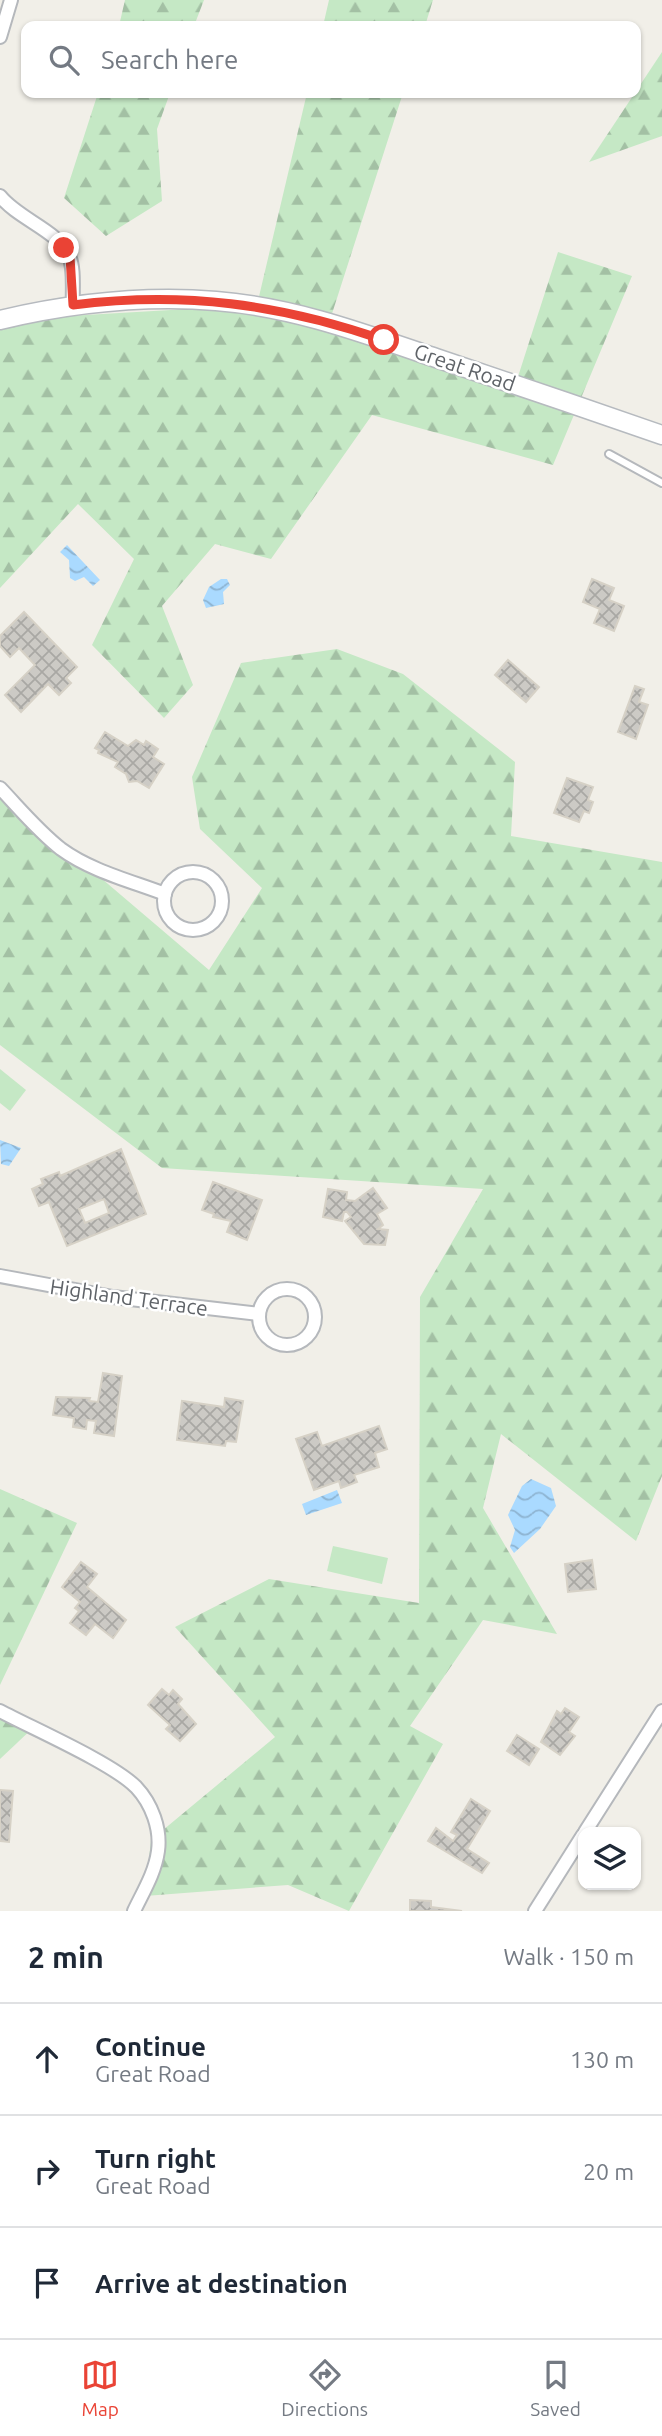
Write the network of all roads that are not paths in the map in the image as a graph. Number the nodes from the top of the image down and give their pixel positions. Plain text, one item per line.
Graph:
1 (11, 0) edge
2 (0, 37) edge
3 (0, 196) edge
4 (73, 305) junction
5 (0, 320) edge
6 (662, 435) edge
7 (609, 454) dead end
8 (662, 483) edge
9 (0, 788) edge
10 (165, 894) junction
11 (0, 1276) edge
12 (259, 1314) junction
13 (0, 1711) edge
14 (662, 1711) edge
15 (588, 1827) edge
16 (578, 1843) edge
17 (134, 1911) edge
18 (535, 1911) edge

1 - 2 street
3 - 4 street
4 - 5 street, Great Road
4 - 6 street, Great Road
7 - 8 lane
9 - 10 street
10 - 10 street
11 - 12 street, Highland Terrace
12 - 12 street
13 - 17 street
14 - 15 street
16 - 18 street

